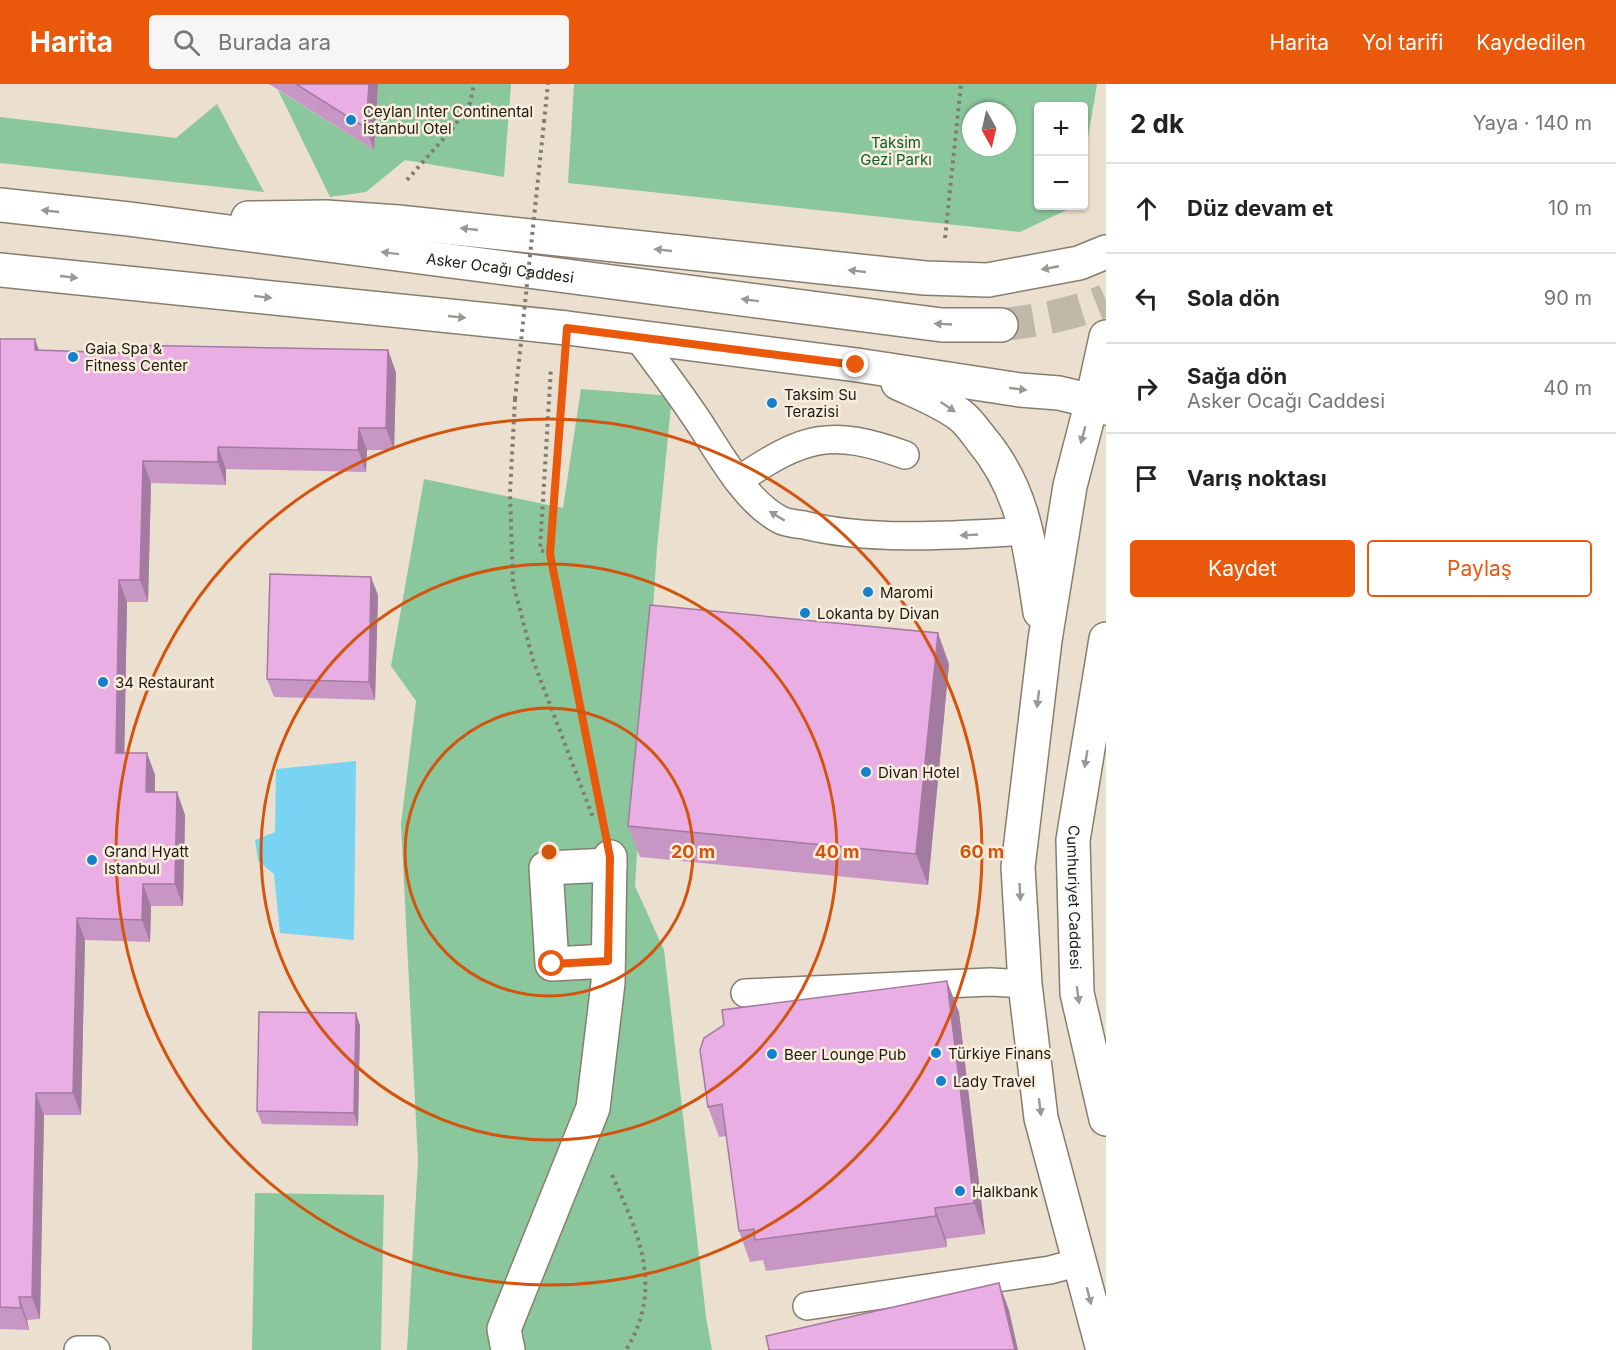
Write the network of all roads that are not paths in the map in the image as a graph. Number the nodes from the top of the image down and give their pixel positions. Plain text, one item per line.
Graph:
1 (0, 205) edge
2 (129, 219) junction
3 (1106, 252) edge
4 (0, 270) edge
5 (1002, 325) tunnel mouth
6 (1106, 337) edge
7 (638, 338) junction
8 (856, 365) junction
9 (1101, 402) edge
10 (905, 456) dead end
11 (739, 480) junction
12 (1028, 531) junction
13 (1106, 639) edge
14 (1045, 640) junction
15 (608, 961) junction
16 (1025, 984) junction
17 (745, 993) dead end
18 (1106, 1119) edge
19 (1080, 1262) junction
20 (807, 1306) dead end
21 (78, 1350) edge
22 (96, 1350) edge
23 (507, 1350) edge
24 (1102, 1350) edge

2 -> 1 main road, Asker Ocağı Caddesi
3 -> 2 main road
5 -> 2 main road, Asker Ocağı Caddesi
4 -> 7 main road
6 - 9 main road
7 - 8 main road
7 - 11 lane
8 -> 9 main road
8 -> 12 main road
9 -> 14 main road
10 - 11 lane
12 -> 11 lane
12 - 14 main road
13 -> 18 main road, Cumhuriyet Caddesi
14 -> 16 main road
15 - 15 main road
15 - 23 main road
16 - 17 lane
16 -> 19 main road
19 - 20 lane
19 -> 24 main road
21 - 22 lane

